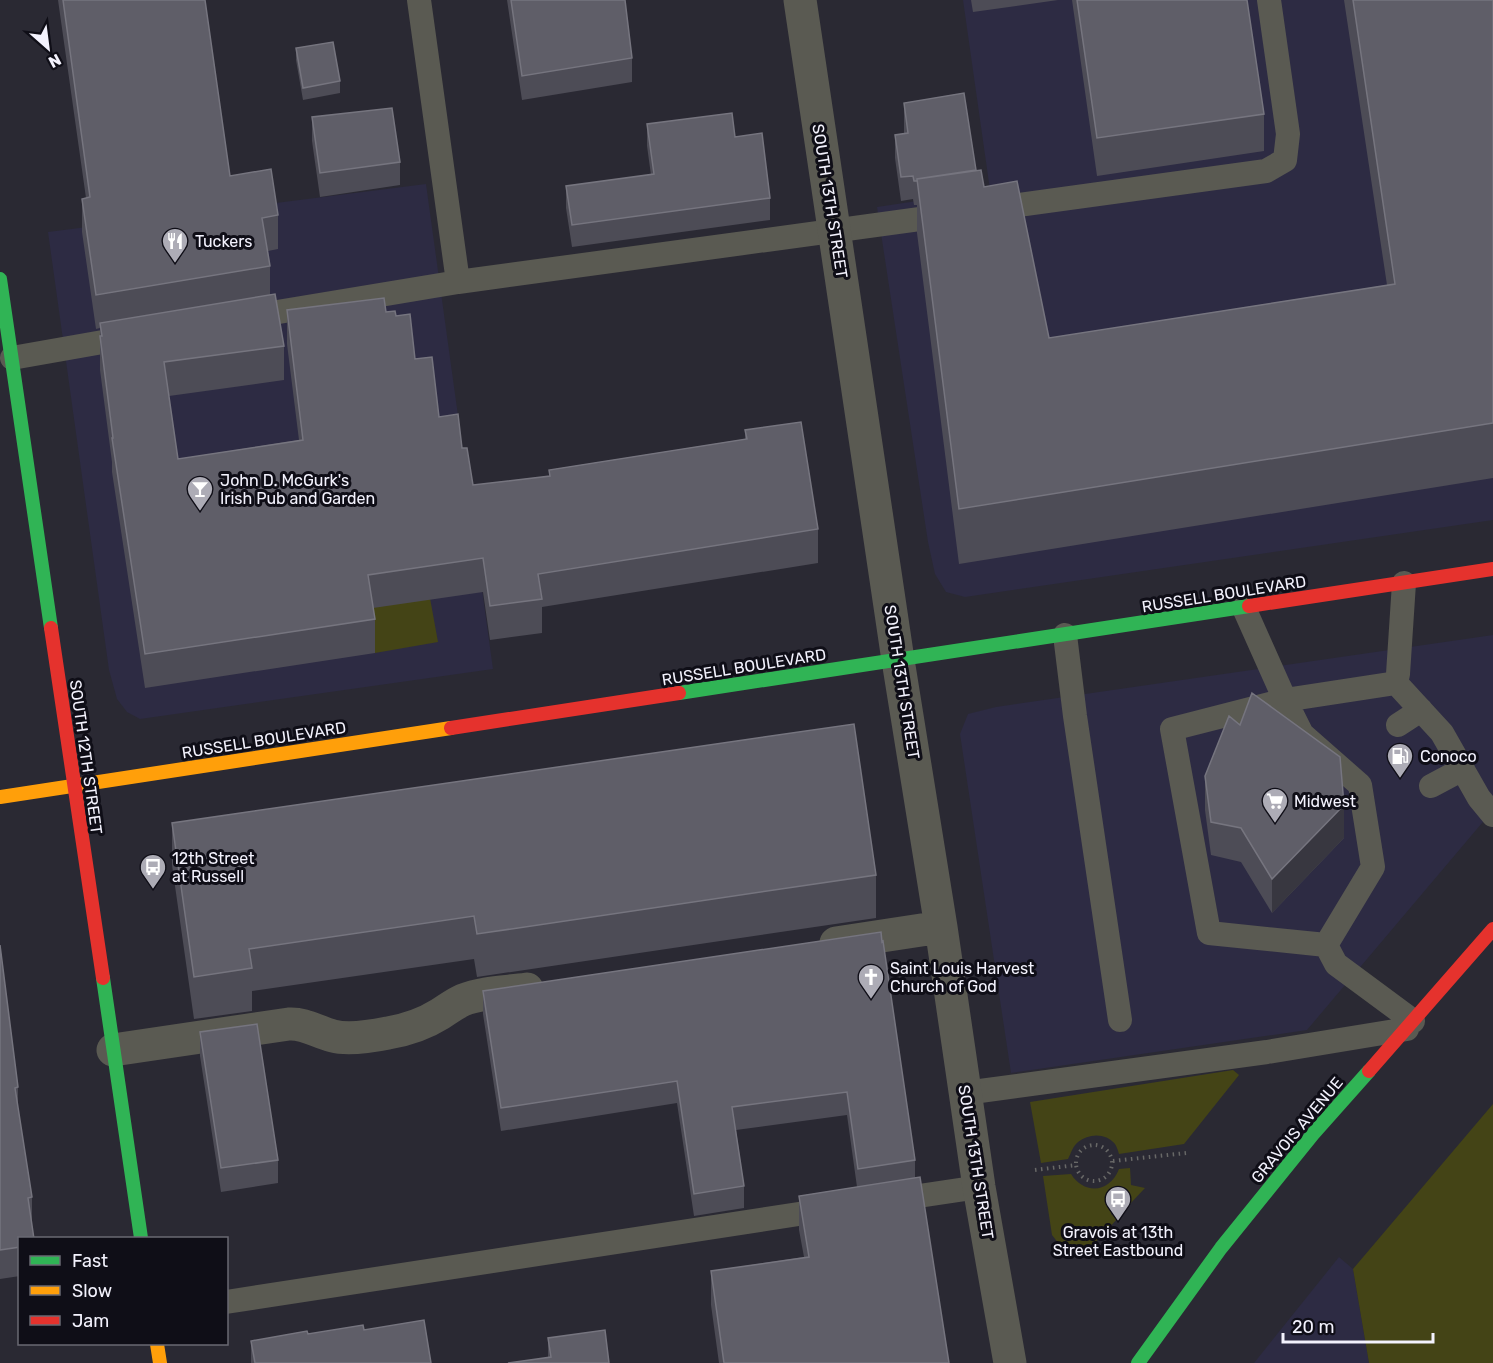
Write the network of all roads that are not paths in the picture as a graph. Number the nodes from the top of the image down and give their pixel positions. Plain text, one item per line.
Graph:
1 (419, 0) edge
2 (800, 0) edge
3 (1269, 0) edge
4 (835, 231) junction
5 (0, 279) edge
6 (458, 282) junction
7 (222, 322) edge
8 (151, 334) edge
9 (12, 358) junction
10 (1493, 569) edge
11 (1404, 582) junction
12 (1244, 608) junction
13 (1065, 635) junction
14 (898, 660) junction
15 (1396, 683) junction
16 (1285, 700) junction
17 (1421, 710) junction
18 (1398, 725) dead end
19 (1463, 770) junction
20 (74, 786) junction
21 (1431, 786) dead end
22 (0, 797) edge
23 (1493, 815) edge
24 (941, 927) junction
25 (1493, 929) edge
26 (1326, 945) junction
27 (808, 947) edge
28 (559, 984) edge
29 (1119, 1020) dead end
30 (1410, 1025) junction
31 (113, 1050) junction
32 (965, 1093) junction
33 (979, 1187) junction
34 (141, 1237) edge
35 (228, 1302) edge
36 (157, 1345) edge
37 (160, 1363) edge
38 (1010, 1363) edge
39 (1138, 1363) edge

1 - 6 lane
2 - 4 street, SOUTH 13TH STREET
3 - 4 lane
4 - 6 lane
4 - 14 street, SOUTH 13TH STREET
5 - 9 main road, SOUTH 12TH STREET
6 - 7 lane
8 - 9 lane
9 - 20 main road, SOUTH 12TH STREET
10 - 11 main road, RUSSELL BOULEVARD
11 - 12 main road, RUSSELL BOULEVARD
11 - 15 lane
12 - 13 main road, RUSSELL BOULEVARD
12 - 16 lane
13 - 14 main road, RUSSELL BOULEVARD
13 - 29 lane
14 - 20 main road, RUSSELL BOULEVARD
14 - 24 street, SOUTH 13TH STREET
15 - 16 lane
15 - 17 lane
16 - 26 lane
16 - 26 lane
17 - 18 lane
17 - 19 lane
19 - 21 lane
19 - 23 lane
20 - 22 main road, RUSSELL BOULEVARD
20 - 31 main road, SOUTH 12TH STREET
24 - 27 street
24 - 32 street, SOUTH 13TH STREET
25 - 30 main road, GRAVOIS AVENUE
26 - 30 lane
28 - 31 street
30 - 32 lane
30 - 39 main road, GRAVOIS AVENUE
31 - 34 main road, SOUTH 12TH STREET
32 - 33 street, SOUTH 13TH STREET
33 - 35 lane
33 - 38 street, SOUTH 13TH STREET
36 - 37 main road

